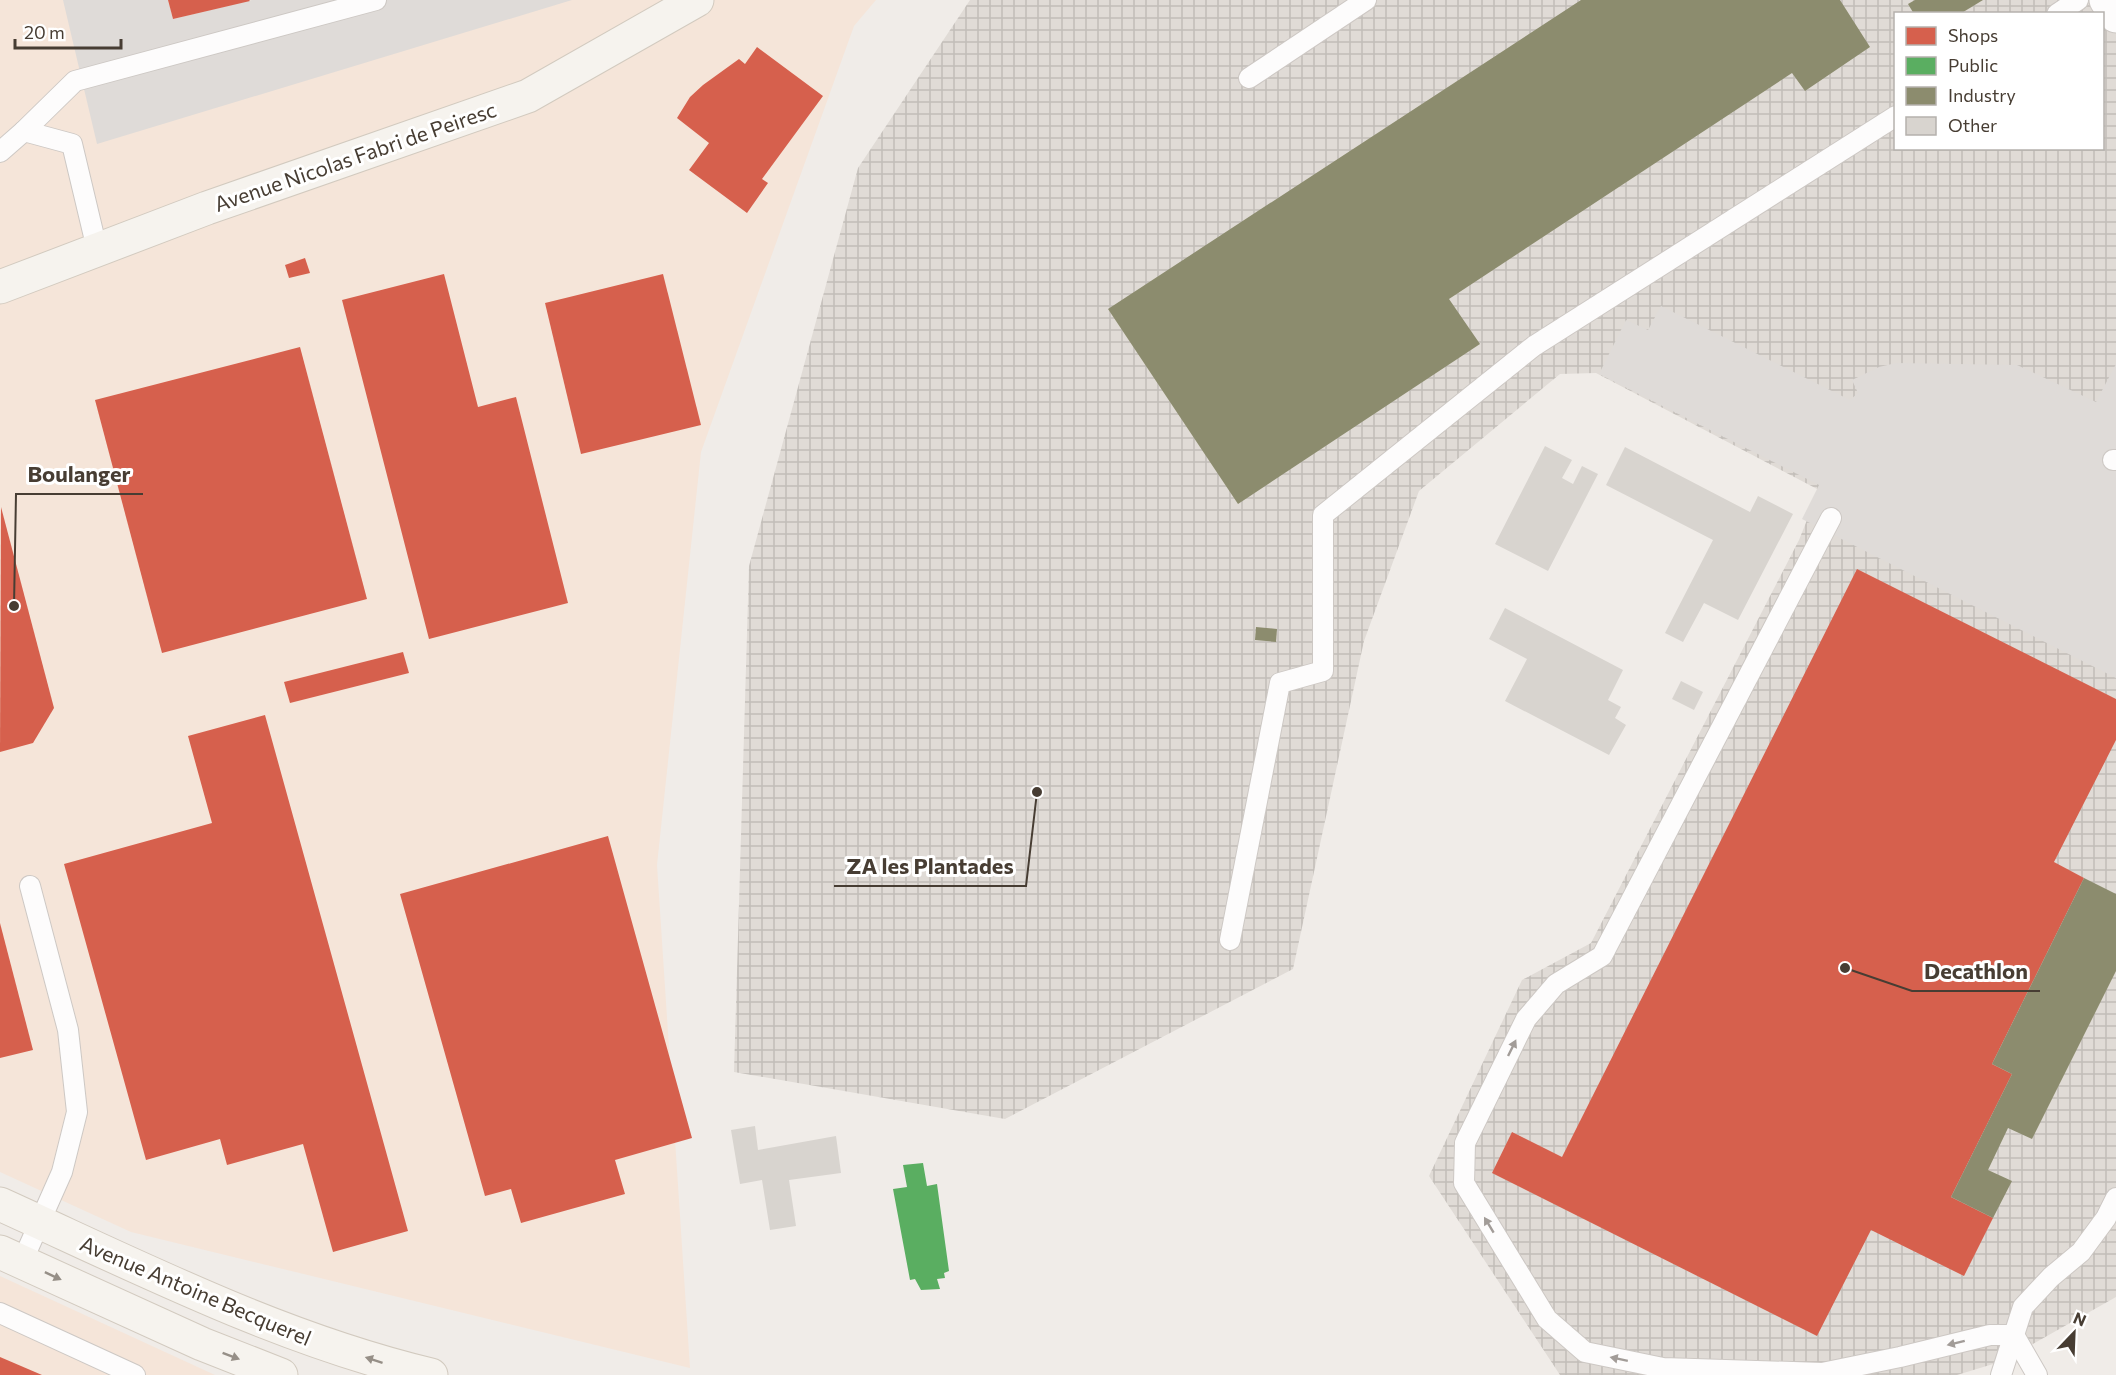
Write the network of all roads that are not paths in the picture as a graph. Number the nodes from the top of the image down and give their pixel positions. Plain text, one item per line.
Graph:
1 (376, 0) edge
2 (697, 0) edge
3 (1366, 0) edge
4 (2078, 0) edge
5 (2106, 0) edge
6 (2060, 12) edge
7 (2116, 15) edge
8 (1250, 78) dead end
9 (1894, 117) edge
10 (24, 131) junction
11 (0, 152) edge
12 (96, 249) junction
13 (0, 287) edge
14 (1831, 519) dead end
15 (30, 886) dead end
16 (1230, 940) dead end
17 (2116, 1198) edge
18 (0, 1204) edge
19 (40, 1222) junction
20 (11, 1257) edge
21 (0, 1313) edge
22 (2014, 1335) junction
23 (1662, 1372) edge
24 (135, 1375) edge
25 (281, 1375) edge
26 (431, 1375) edge
27 (2001, 1375) edge
28 (2037, 1375) edge

1 - 10 lane
2 - 12 street, Avenue Nicolas Fabri de Peiresc
3 - 8 lane
4 - 6 lane
5 - 7 street
9 - 16 lane
10 - 11 lane
10 - 12 lane
12 - 13 street, Avenue Nicolas Fabri de Peiresc
23 -> 14 lane
15 - 19 lane
17 - 22 lane
18 - 19 street, Avenue Antoine Becquerel
19 - 20 lane
26 -> 19 street, Avenue Antoine Becquerel
20 -> 25 street, Avenue Antoine Becquerel
21 - 24 lane
22 -> 23 lane
22 - 27 lane
22 - 28 lane

